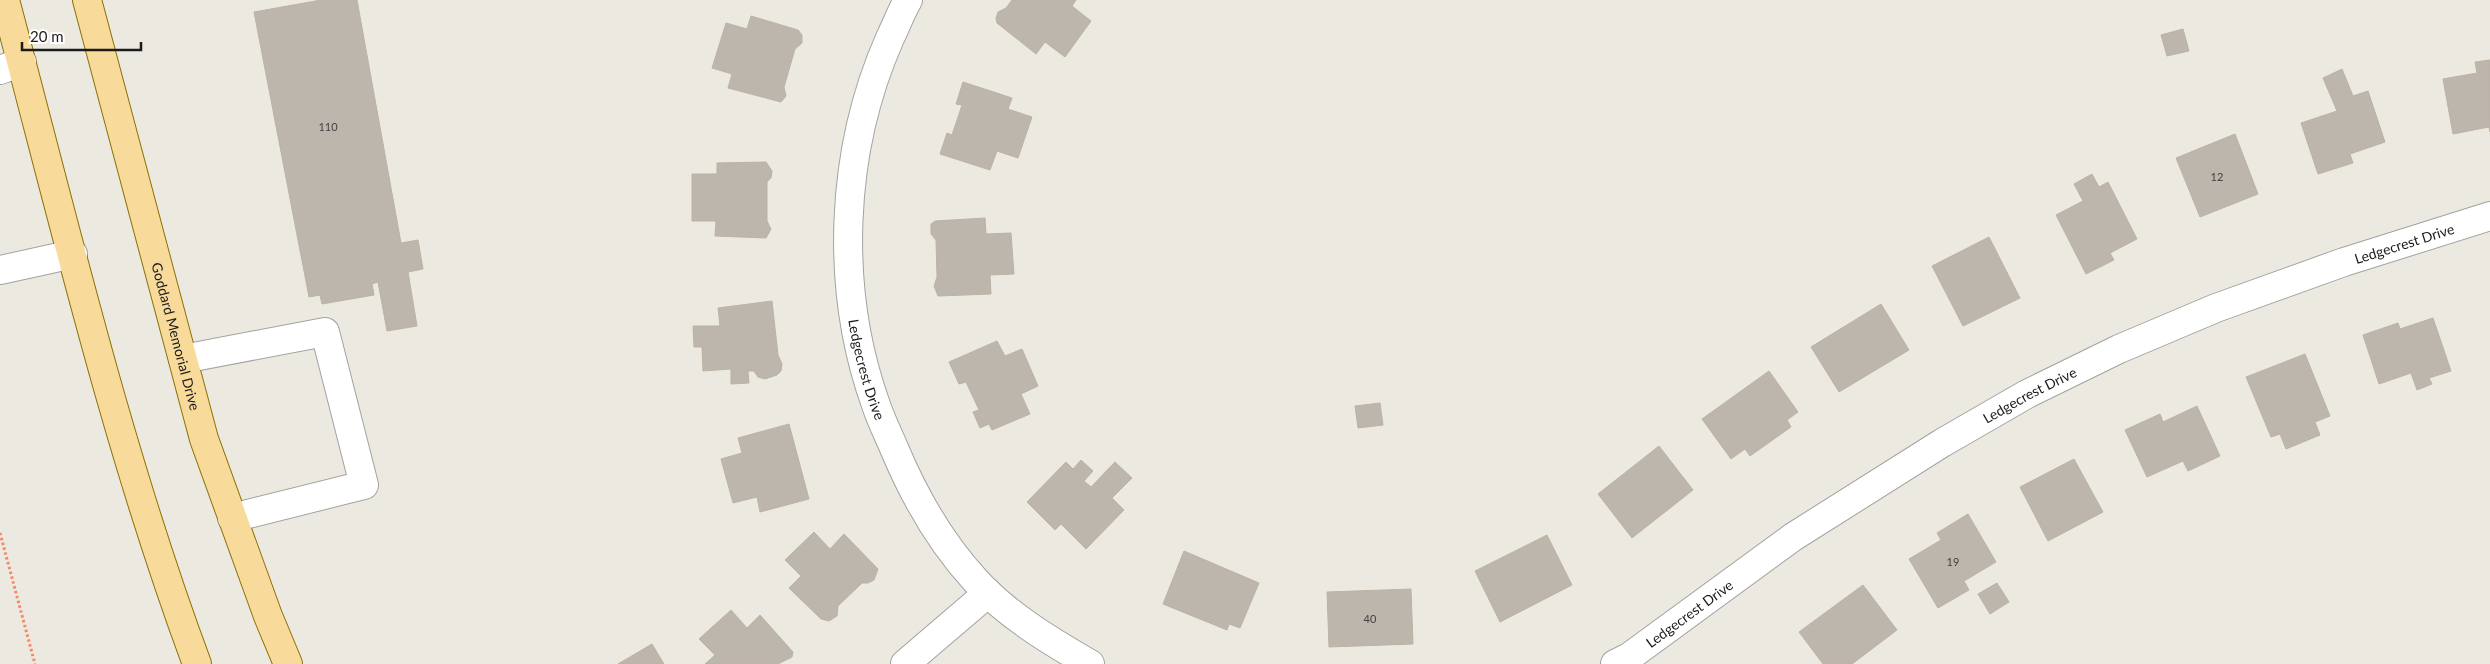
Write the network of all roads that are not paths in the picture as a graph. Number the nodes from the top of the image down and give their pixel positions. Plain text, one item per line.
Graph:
1 (5, 0) edge
2 (87, 0) edge
3 (908, 0) edge
4 (11, 66) edge
5 (2490, 216) edge
6 (73, 254) junction
7 (0, 270) edge
8 (183, 359) junction
9 (232, 518) junction
10 (988, 592) junction
11 (197, 664) edge
12 (288, 664) edge
13 (905, 664) edge
14 (1090, 664) edge
15 (1615, 664) edge

1 - 4 main road
2 - 8 main road, Goddard Memorial Drive
3 - 10 street, Ledgecrest Drive
4 - 6 main road
5 - 15 street, Ledgecrest Drive
6 - 7 street
6 - 11 main road
8 - 9 main road, Goddard Memorial Drive
8 - 9 street
9 - 12 main road, Goddard Memorial Drive
10 - 13 street
10 - 14 street, Ledgecrest Drive

